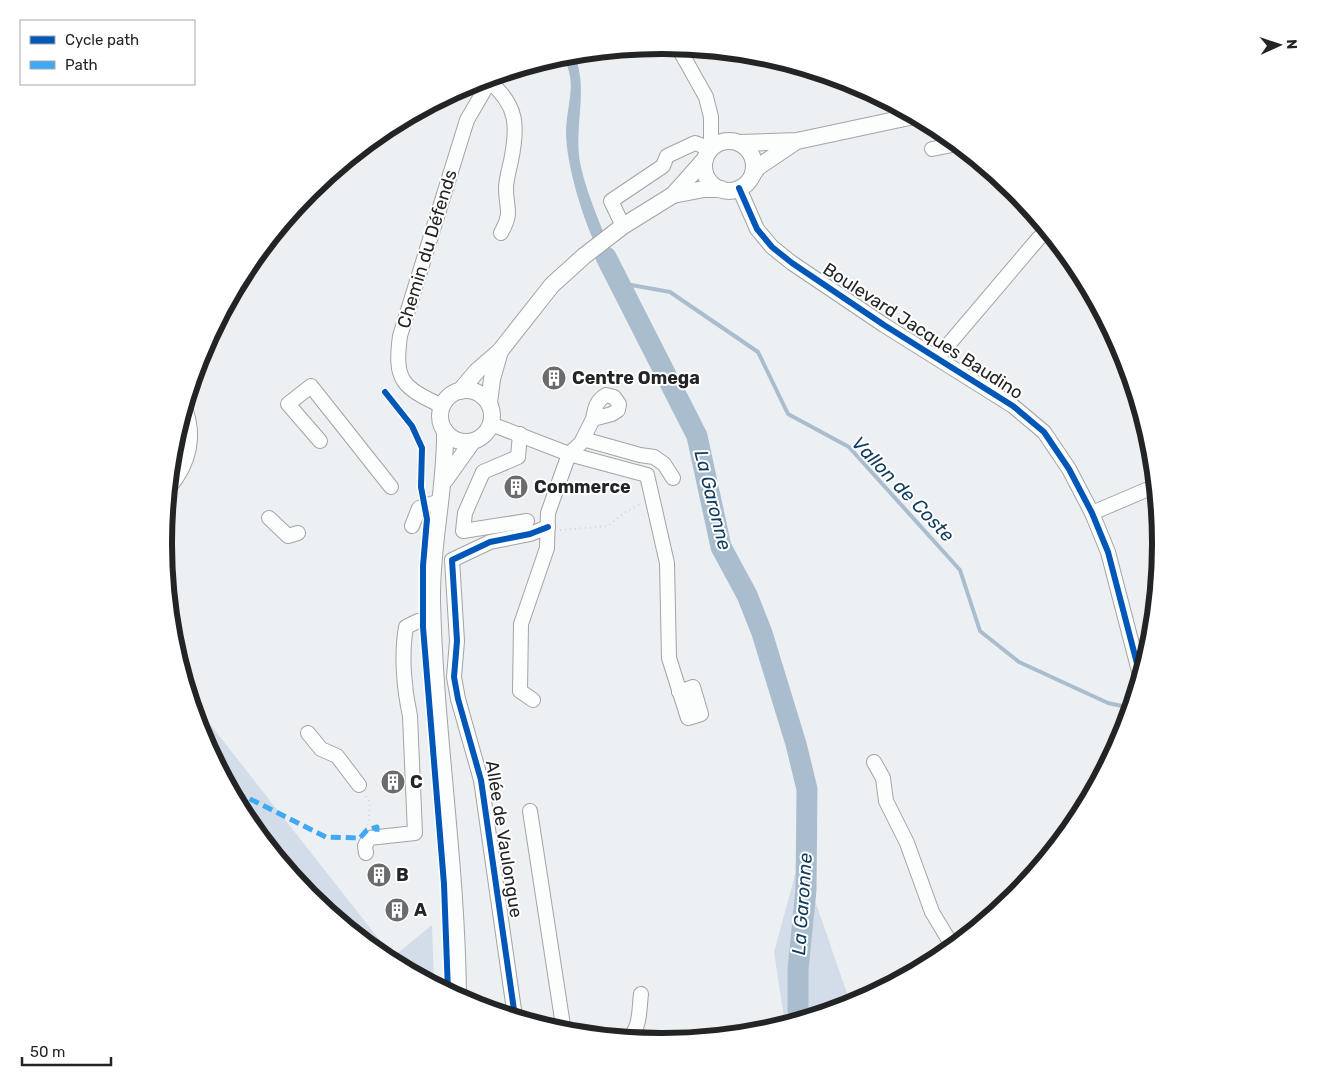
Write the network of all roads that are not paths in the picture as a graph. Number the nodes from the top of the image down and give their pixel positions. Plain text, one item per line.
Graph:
1 (682, 55) edge
2 (494, 84) edge
3 (486, 87) edge
4 (905, 118) edge
5 (797, 141) junction
6 (739, 143) junction
7 (947, 146) edge
8 (932, 148) dead end
9 (708, 154) junction
10 (753, 174) junction
11 (739, 188) junction
12 (721, 189) junction
13 (673, 196) junction
14 (619, 230) junction
15 (501, 233) dead end
16 (1043, 235) edge
17 (500, 351) junction
18 (937, 358) junction
19 (460, 391) junction
20 (489, 403) junction
21 (442, 406) junction
22 (593, 419) dead end
23 (188, 421) edge
24 (491, 424) junction
25 (445, 431) junction
26 (520, 434) junction
27 (583, 439) junction
28 (320, 441) dead end
29 (472, 442) junction
30 (569, 454) junction
31 (673, 478) dead end
32 (176, 480) edge
33 (444, 482) junction
34 (391, 487) dead end
35 (1149, 490) edge
36 (440, 501) junction
37 (1092, 513) junction
38 (269, 518) dead end
39 (527, 521) dead end
40 (412, 526) dead end
41 (548, 529) junction
42 (298, 533) dead end
43 (433, 618) junction
44 (1137, 662) edge
45 (680, 692) dead end
46 (534, 700) dead end
47 (308, 733) dead end
48 (874, 762) dead end
49 (359, 784) road end
50 (530, 811) dead end
51 (366, 853) dead end
52 (949, 940) edge
53 (458, 989) edge
54 (641, 994) dead end
55 (514, 1010) edge
56 (563, 1023) edge
57 (634, 1032) edge

1 - 9 street
2 - 15 street
3 - 21 street, Chemin du Défends
4 - 5 main road
5 - 6 main road
5 - 10 main road
6 - 9 main road
6 - 10 main road
7 - 8 street
9 - 12 main road
9 - 13 main road
9 - 14 street
10 - 11 main road
11 - 12 main road
11 - 18 street, Boulevard Jacques Baudino
12 - 13 main road
13 - 14 main road
14 - 17 main road
16 - 18 street
17 - 19 main road
17 - 20 main road
18 - 37 street, Boulevard Jacques Baudino
19 - 20 main road
19 - 21 main road
20 - 24 main road
21 - 25 main road
22 - 27 street
23 - 32 street
24 - 26 street
24 - 29 main road
25 - 29 main road
25 - 33 main road
26 - 30 street
26 - 39 street
27 - 30 street
27 - 31 street
28 - 34 street
29 - 33 main road
30 - 41 street
30 - 45 street
33 - 36 main road
35 - 37 street
36 - 40 street
36 - 43 main road
37 - 44 street, Boulevard Jacques Baudino
38 - 42 street
41 - 46 street
41 - 55 street, Allée de Vaulongue
43 - 51 street
43 - 53 main road
47 - 49 street
48 - 52 street
50 - 56 street
54 - 57 street

